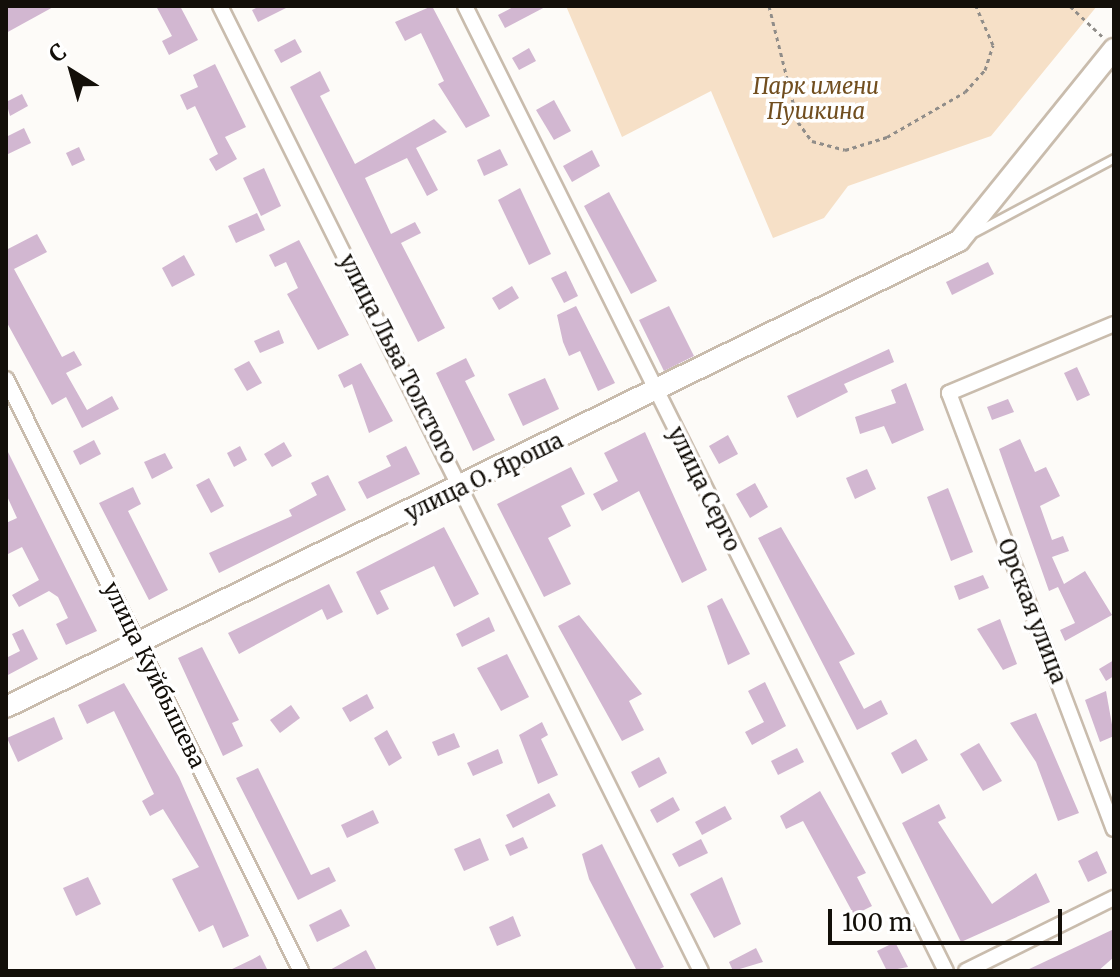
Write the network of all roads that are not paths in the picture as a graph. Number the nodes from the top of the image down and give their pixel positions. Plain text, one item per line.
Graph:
1 (220, 6) edge
2 (465, 6) edge
3 (1113, 50) edge
4 (1114, 158) edge
5 (959, 241) junction
6 (1114, 324) edge
7 (6, 379) edge
8 (657, 394) junction
9 (462, 487) junction
10 (139, 643) junction
11 (6, 707) edge
12 (1114, 829) edge
13 (1114, 898) edge
14 (301, 971) edge
15 (701, 971) edge
16 (946, 971) edge
17 (966, 971) edge

1 - 9 street, улица Льва Толстого
2 - 8 street, улица Серго
3 - 5 main road
4 - 5 lane
5 - 8 main road, улица О. Яроша
6 - 12 street, Орская улица
7 - 10 street, улица Куйбышева
8 - 9 main road, улица О. Яроша
8 - 16 street, улица Серго
9 - 10 main road, улица О. Яроша
9 - 15 street, улица Льва Толстого
10 - 11 main road, улица О. Яроша
10 - 14 street, улица Куйбышева
13 - 17 street

